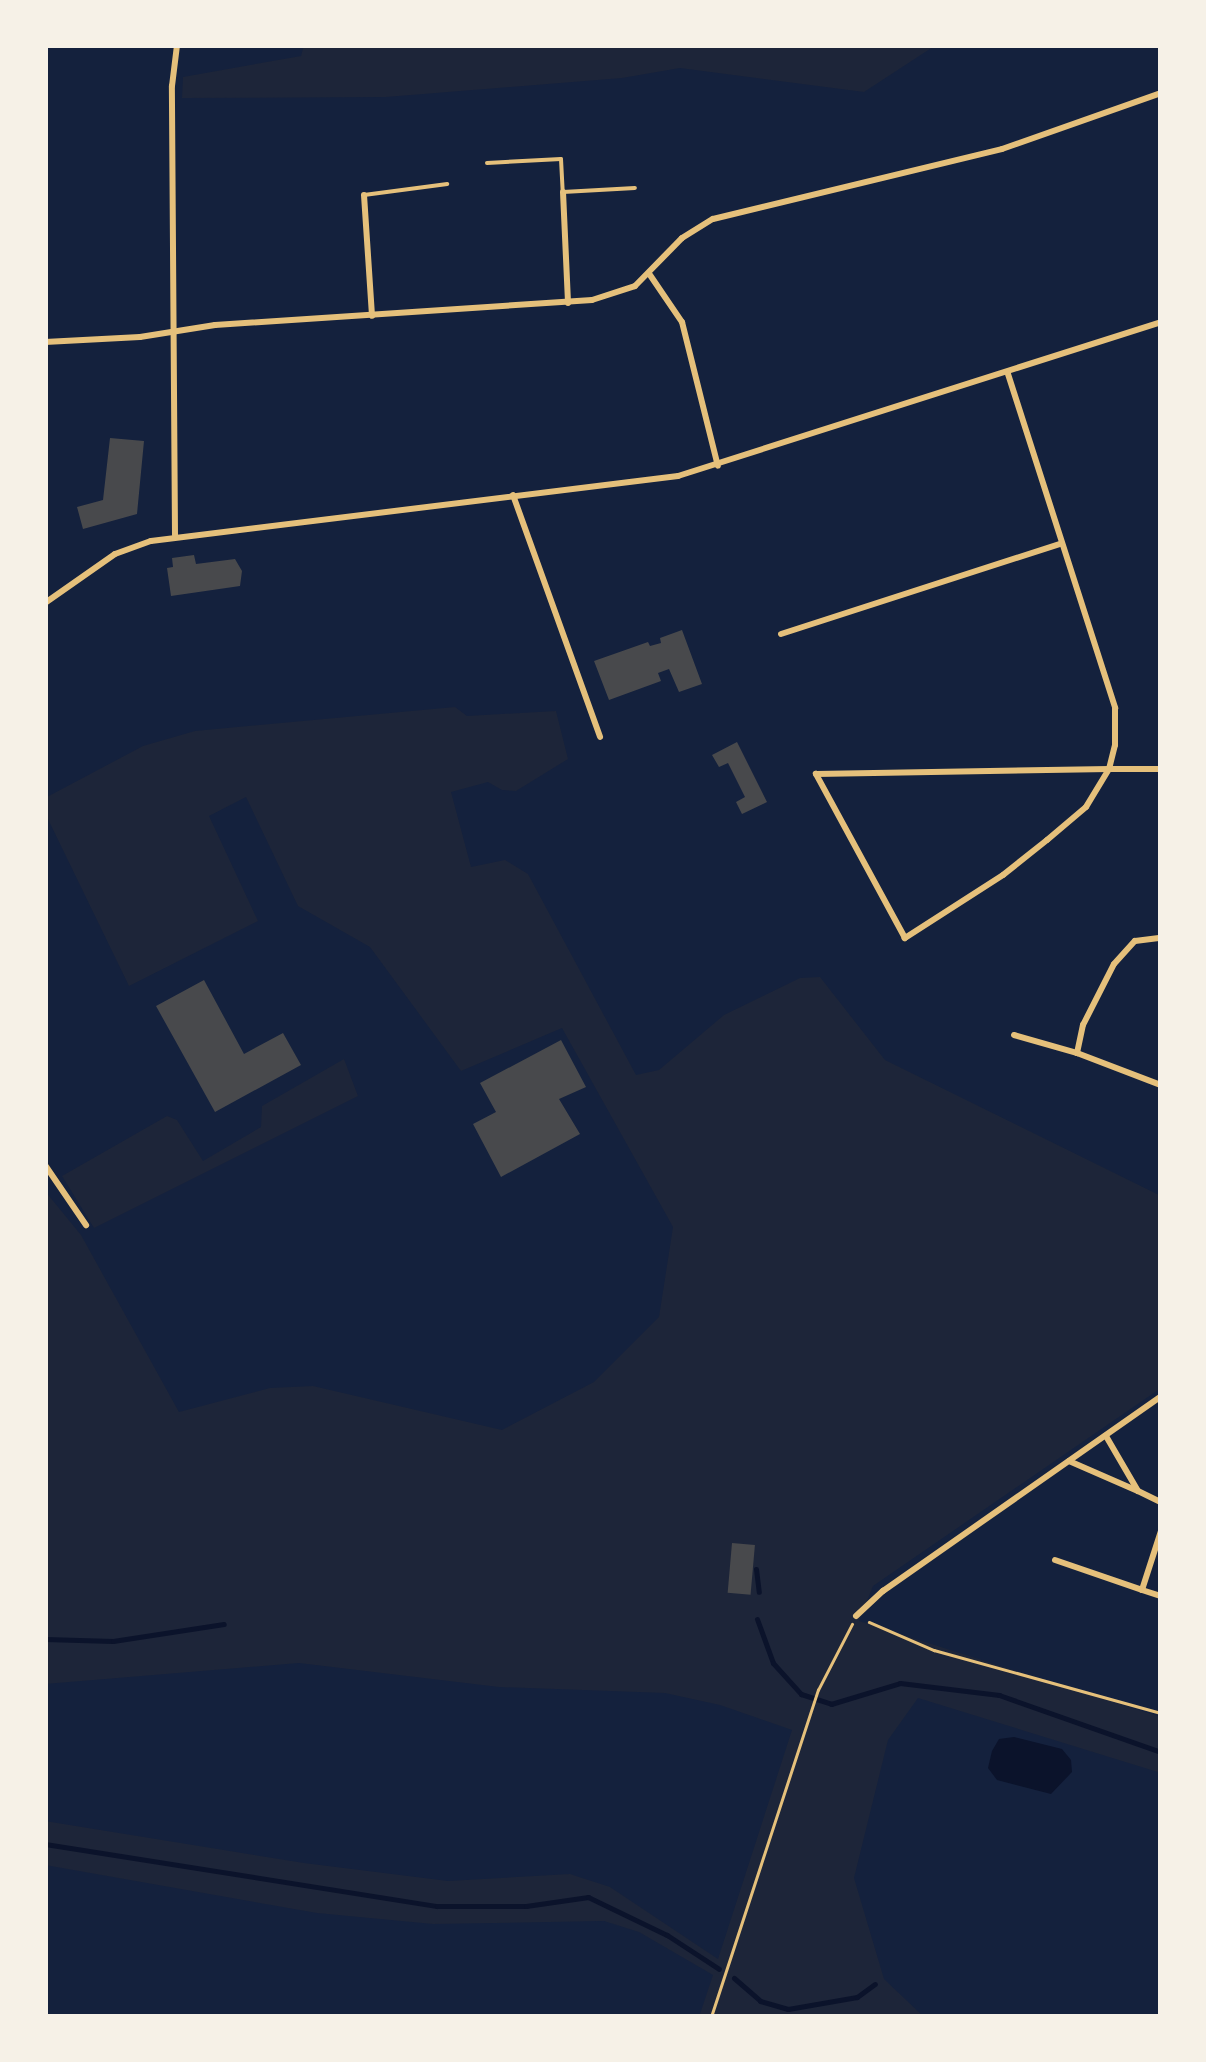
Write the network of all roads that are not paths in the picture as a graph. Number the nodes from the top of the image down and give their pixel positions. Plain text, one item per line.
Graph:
1 (177, 45) edge
2 (1161, 93) edge
3 (487, 163) dead end
4 (447, 184) dead end
5 (635, 188) dead end
6 (562, 192) junction
7 (364, 195) joint
8 (650, 276) junction
9 (568, 303) junction
10 (372, 316) junction
11 (1161, 322) edge
12 (176, 329) junction
13 (45, 342) edge
14 (1008, 374) junction
15 (718, 466) junction
16 (512, 496) junction
17 (175, 535) junction
18 (1062, 543) junction
19 (45, 604) edge
20 (781, 634) dead end
21 (600, 737) dead end
22 (1161, 769) edge
23 (1109, 770) junction
24 (1161, 938) edge
25 (1014, 1035) dead end
26 (1077, 1052) junction
27 (1161, 1085) edge
28 (45, 1165) edge
29 (86, 1225) dead end
30 (1161, 1396) edge
31 (1106, 1436) junction
32 (1069, 1461) junction
33 (1138, 1491) junction
34 (1161, 1502) edge
35 (1161, 1532) edge
36 (1055, 1560) dead end
37 (1142, 1590) junction
38 (1161, 1596) edge
39 (856, 1616) road end

1 - 12 street
2 - 8 street
3 - 6 lane
4 - 7 lane
5 - 6 lane
6 - 9 street
7 - 10 street
8 - 9 street
8 - 15 street
9 - 10 street
10 - 12 street
11 - 14 street
12 - 13 street
12 - 17 street
14 - 15 street
14 - 18 street
15 - 16 street
16 - 17 street
16 - 21 street
17 - 19 street
18 - 20 street
18 - 23 street
22 - 23 street
23 - 23 street
24 - 26 street
25 - 26 street
26 - 27 street
28 - 29 street
30 - 31 street
31 - 32 street
31 - 33 street
32 - 33 street
32 - 39 street
33 - 34 street
35 - 37 street
36 - 37 street
37 - 38 street

